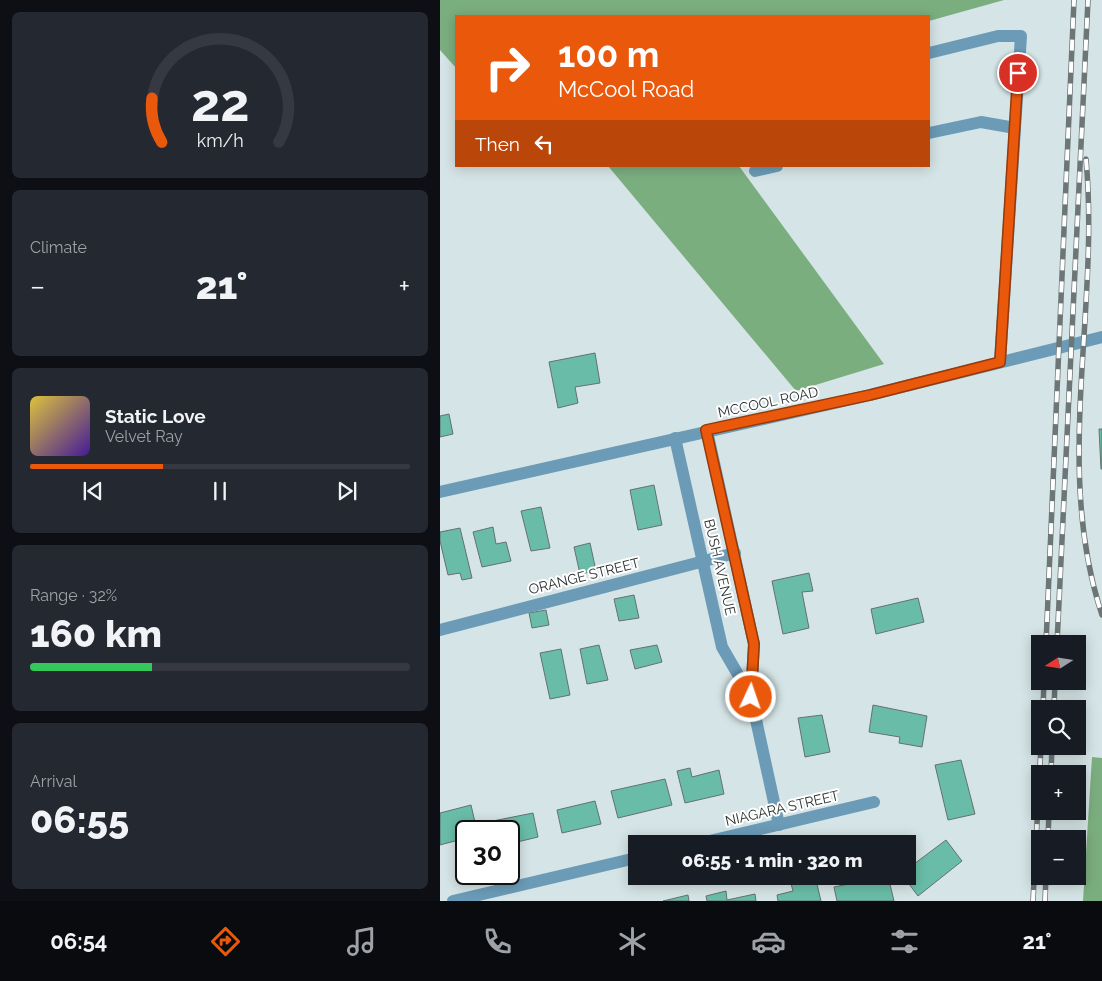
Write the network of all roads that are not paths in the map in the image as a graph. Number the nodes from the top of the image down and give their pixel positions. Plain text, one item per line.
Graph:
1 (930, 53) edge
2 (1015, 128) junction
3 (930, 133) edge
4 (772, 167) edge
5 (754, 171) dead end
6 (1102, 337) edge
7 (1000, 362) junction
8 (706, 430) junction
9 (675, 438) junction
10 (440, 492) edge
11 (735, 553) junction
12 (703, 561) junction
13 (440, 630) edge
14 (751, 697) junction
15 (874, 802) dead end
16 (779, 825) junction
17 (736, 835) edge
18 (628, 860) edge
19 (453, 901) edge

1 - 2 street
2 - 3 street
2 - 7 street
4 - 5 street
6 - 7 street, MCCOOL ROAD
7 - 8 street, MCCOOL ROAD
8 - 9 street, MCCOOL ROAD
8 - 11 street, BUSH AVENUE
9 - 10 street, MCCOOL ROAD
9 - 12 street, BUSH AVENUE
11 - 12 street, ORANGE STREET
11 - 14 street, BUSH AVENUE
12 - 13 street, ORANGE STREET
12 - 14 street, BUSH AVENUE
14 - 16 street, BUSH AVENUE
15 - 16 street, NIAGARA STREET
16 - 17 street, NIAGARA STREET
18 - 19 street

